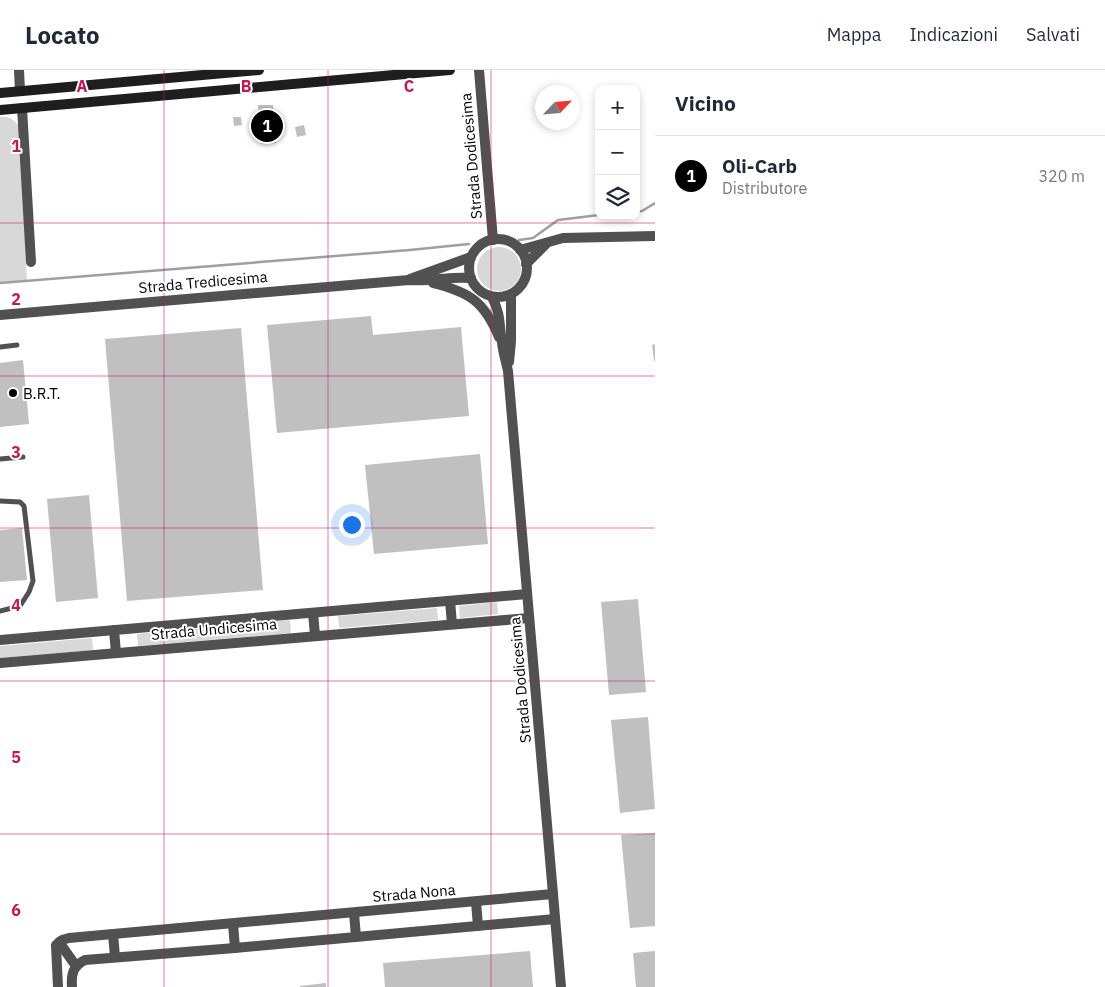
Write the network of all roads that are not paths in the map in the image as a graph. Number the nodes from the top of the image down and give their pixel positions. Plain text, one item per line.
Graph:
1 (19, 70) edge
2 (259, 70) edge
3 (450, 70) edge
4 (479, 70) edge
5 (20, 91) junction
6 (0, 93) edge
7 (22, 108) junction
8 (0, 110) edge
9 (655, 236) edge
10 (493, 240) junction
11 (546, 244) junction
12 (520, 250) junction
13 (471, 258) junction
14 (31, 262) dead end
15 (526, 264) junction
16 (471, 278) junction
17 (409, 280) junction
18 (424, 282) junction
19 (511, 294) junction
20 (492, 297) junction
21 (0, 315) edge
22 (502, 343) junction
23 (17, 345) dead end
24 (0, 347) edge
25 (508, 371) junction
26 (23, 457) dead end
27 (0, 459) edge
28 (0, 501) edge
29 (527, 594) junction
30 (450, 601) junction
31 (0, 611) edge
32 (313, 613) junction
33 (529, 618) junction
34 (452, 624) junction
35 (114, 630) junction
36 (315, 635) junction
37 (0, 640) edge
38 (116, 653) junction
39 (0, 663) edge
40 (553, 894) junction
41 (476, 902) junction
42 (354, 913) junction
43 (555, 919) junction
44 (233, 924) junction
45 (478, 926) junction
46 (113, 934) junction
47 (356, 937) junction
48 (59, 942) junction
49 (235, 948) junction
50 (115, 957) junction
51 (76, 966) junction
52 (58, 987) edge
53 (72, 987) edge
54 (561, 987) edge

1 - 5 street
2 - 5 street
3 - 7 street
4 - 10 street, Strada Dodicesima
5 - 6 street
7 - 8 street
7 - 14 street
9 - 11 street
10 - 12 street
10 - 13 street
11 - 12 street
11 - 15 street
12 - 15 street
13 - 16 street
13 - 17 street
15 - 19 street
16 - 18 street
16 - 20 street
17 - 18 street
17 - 21 street, Strada Tredicesima
18 - 22 street
19 - 20 street
19 - 25 street
20 - 22 street
22 - 25 street
23 - 24 lane
25 - 29 street, Strada Dodicesima
26 - 27 lane
28 - 31 lane
29 - 30 street, Strada Undicesima
29 - 33 street, Strada Dodicesima
30 - 32 street, Strada Undicesima
30 - 34 street
32 - 35 street, Strada Undicesima
32 - 36 street
33 - 34 street, Strada Undicesima
33 - 40 street, Strada Dodicesima
34 - 36 street, Strada Undicesima
35 - 37 street, Strada Undicesima
35 - 38 street
36 - 38 street, Strada Undicesima
38 - 39 street, Strada Undicesima
40 - 41 street, Strada Nona
40 - 43 street, Strada Dodicesima
41 - 42 street, Strada Nona
41 - 45 street, Strada Nona
42 - 44 street, Strada Nona
42 - 47 street, Strada Nona
43 - 45 street
43 - 54 street, Strada Dodicesima
44 - 46 street, Strada Nona
44 - 49 street
45 - 47 street
46 - 48 street, Strada Nona
46 - 50 street
47 - 49 street
48 - 51 street
48 - 52 street
49 - 50 street
50 - 51 street
51 - 53 street

